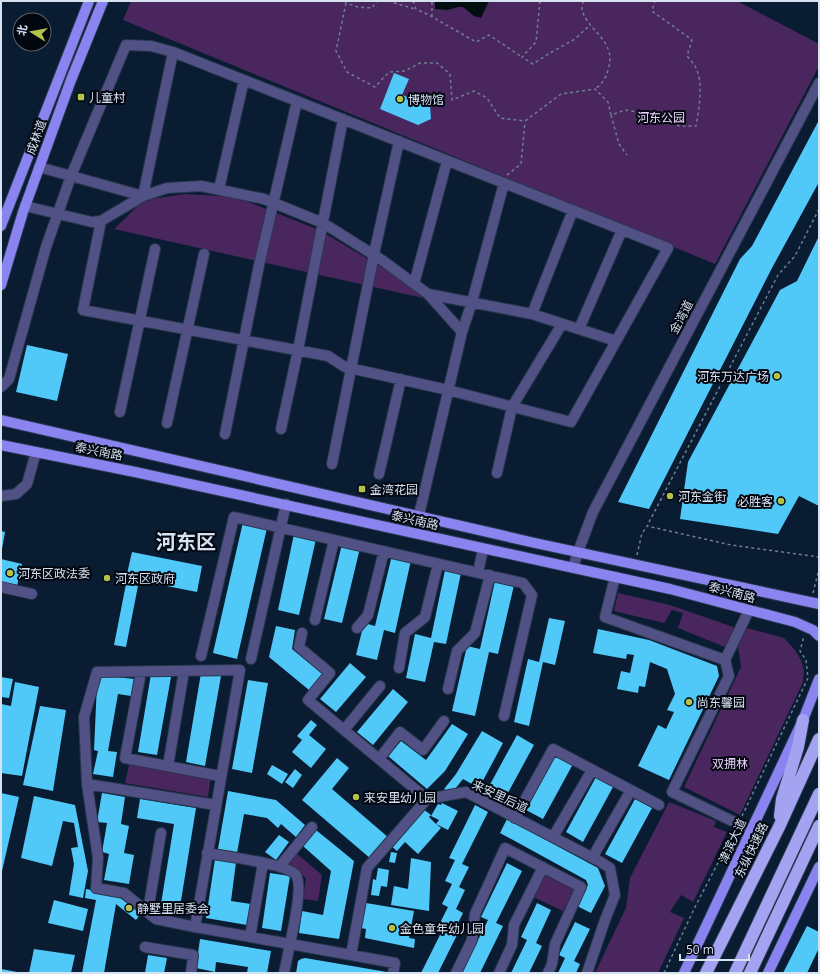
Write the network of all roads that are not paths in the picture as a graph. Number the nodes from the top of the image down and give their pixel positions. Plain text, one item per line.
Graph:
1 (89, 1) edge
2 (103, 1) edge
3 (173, 52) junction
4 (244, 80) junction
5 (819, 83) edge
6 (297, 101) junction
7 (343, 119) junction
8 (399, 141) junction
9 (447, 160) junction
10 (39, 167) junction
11 (71, 176) junction
12 (504, 180) junction
13 (219, 189) junction
14 (143, 196) junction
15 (274, 203) junction
16 (25, 206) junction
17 (4, 208) edge
18 (572, 210) junction
19 (58, 214) junction
20 (101, 221) junction
21 (323, 223) junction
22 (1, 226) edge
23 (622, 230) junction
24 (155, 249) dead end
25 (204, 254) dead end
26 (374, 254) junction
27 (1, 284) edge
28 (414, 284) junction
29 (428, 294) junction
30 (472, 302) junction
31 (532, 314) junction
32 (140, 321) junction
33 (562, 324) junction
34 (579, 329) junction
35 (187, 330) junction
36 (462, 332) junction
37 (244, 340) junction
38 (616, 341) junction
39 (298, 350) junction
40 (352, 368) junction
41 (402, 379) junction
42 (1, 388) edge
43 (448, 390) junction
44 (512, 407) junction
45 (120, 412) dead end
46 (1, 420) edge
47 (167, 422) dead end
48 (281, 430) dead end
49 (225, 434) dead end
50 (1, 445) edge
51 (36, 452) junction
52 (332, 464) dead end
53 (497, 473) dead end
54 (379, 474) dead end
55 (1, 496) edge
56 (286, 504) junction
57 (419, 515) junction
58 (281, 528) junction
59 (334, 540) junction
60 (483, 548) junction
61 (384, 551) junction
62 (578, 552) junction
63 (438, 564) junction
64 (574, 568) junction
65 (478, 573) junction
66 (490, 575) junction
67 (615, 577) junction
68 (1, 587) edge
69 (32, 594) dead end
70 (815, 603) edge
71 (749, 610) junction
72 (315, 620) dead end
73 (357, 628) dead end
74 (302, 633) dead end
75 (819, 636) edge
76 (201, 656) dead end
77 (250, 659) dead end
78 (725, 660) junction
79 (399, 668) dead end
80 (184, 671) junction
81 (141, 672) junction
82 (819, 679) edge
83 (380, 686) dead end
84 (448, 689) dead end
85 (504, 716) dead end
86 (803, 720) junction
87 (444, 721) dead end
88 (344, 730) junction
89 (819, 739) edge
90 (379, 758) junction
91 (168, 766) junction
92 (592, 770) junction
93 (220, 776) junction
94 (87, 784) junction
95 (631, 790) junction
96 (819, 794) edge
97 (427, 798) junction
98 (216, 805) junction
99 (658, 805) dead end
100 (515, 818) junction
101 (780, 825) junction
102 (819, 826) edge
103 (312, 827) dead end
104 (751, 830) junction
105 (161, 833) dead end
106 (553, 837) junction
107 (207, 853) junction
108 (592, 858) junction
109 (263, 863) junction
110 (279, 867) junction
111 (543, 867) junction
112 (819, 867) edge
113 (148, 911) junction
114 (195, 927) junction
115 (250, 937) junction
116 (290, 944) junction
117 (145, 947) dead end
118 (351, 955) junction
119 (190, 973) edge
120 (284, 973) edge
121 (393, 973) edge
122 (456, 973) edge
123 (499, 973) edge
124 (548, 973) edge
125 (587, 973) edge
126 (684, 973) edge
127 (706, 973) edge
128 (735, 973) edge
129 (750, 973) edge
130 (768, 973) edge

1 - 17 main road, 成林道
2 - 10 main road, 成林道
3 - 4 street
3 - 11 street
3 - 14 street
4 - 6 street
4 - 13 street
5 - 62 street, 金湾道
6 - 7 street
6 - 15 street
7 - 8 street
7 - 21 street
8 - 9 street
8 - 26 street
9 - 12 street
9 - 28 street
10 - 11 street
10 - 16 main road, 成林道
11 - 14 street
11 - 19 street
12 - 18 street
12 - 30 street
13 - 14 street
13 - 15 street
14 - 20 street
15 - 21 street
15 - 37 street
16 - 19 street
16 - 27 main road, 成林道
17 - 22 main road, 成林道
18 - 23 street
18 - 31 street
19 - 20 street
19 - 42 street
20 - 32 street
21 - 26 street
21 - 39 street
23 - 34 street
23 - 38 street
24 - 32 street
25 - 35 street
26 - 28 street
26 - 40 street
28 - 29 street
29 - 30 street
29 - 36 street
30 - 31 street
30 - 36 street
31 - 33 street
32 - 35 street
32 - 45 street
33 - 34 street
33 - 44 street
34 - 38 street
35 - 37 street
35 - 47 street
36 - 43 street
37 - 39 street
37 - 49 street
38 - 44 street
39 - 40 street
39 - 48 street
40 - 41 street
40 - 52 street
41 - 43 street
41 - 54 street
43 - 44 street
43 - 57 street
44 - 53 street
46 - 57 main road, 泰兴南路
50 - 51 main road, 泰兴南路
51 - 55 street
51 - 56 main road, 泰兴南路
56 - 58 street
56 - 60 main road, 泰兴南路
57 - 62 main road, 泰兴南路
58 - 59 street
58 - 76 street
58 - 77 street
59 - 61 street
59 - 72 street
60 - 64 main road, 泰兴南路
60 - 65 street
61 - 63 street
61 - 73 street
62 - 64 street, 金湾道
62 - 70 main road, 泰兴南路
63 - 65 street
63 - 79 street
64 - 67 main road, 泰兴南路
65 - 66 street
66 - 84 street
66 - 85 street
67 - 71 main road, 泰兴南路
67 - 78 street
68 - 69 street
71 - 75 main road, 泰兴南路
71 - 78 street
74 - 88 street
78 - 104 street
80 - 81 street
80 - 91 street
80 - 93 street
81 - 91 street
81 - 94 street
82 - 86 main road, 津滨大道
83 - 88 street
86 - 101 highway
86 - 104 main road, 津滨大道
87 - 90 street
88 - 90 street
89 - 101 highway, 东纵快速路
90 - 97 street
91 - 93 street
92 - 95 street
92 - 100 street
92 - 106 street
93 - 98 street
94 - 98 street
94 - 113 street
95 - 99 street
95 - 108 street
96 - 128 highway
97 - 100 street, 来安里后道
97 - 118 street
98 - 107 street
100 - 106 street, 来安里后道
101 - 127 highway, 东纵快速路
102 - 129 highway
103 - 110 street
104 - 126 main road, 津滨大道
105 - 113 street
106 - 108 street, 来安里后道
107 - 109 street
107 - 114 street
108 - 125 street, 来安里后道
109 - 110 street
109 - 115 street
110 - 116 street
111 - 122 street
111 - 123 street
111 - 124 street
112 - 130 main road
113 - 114 street
114 - 115 street
115 - 116 street
116 - 118 street
116 - 120 street
117 - 119 street
118 - 121 street

